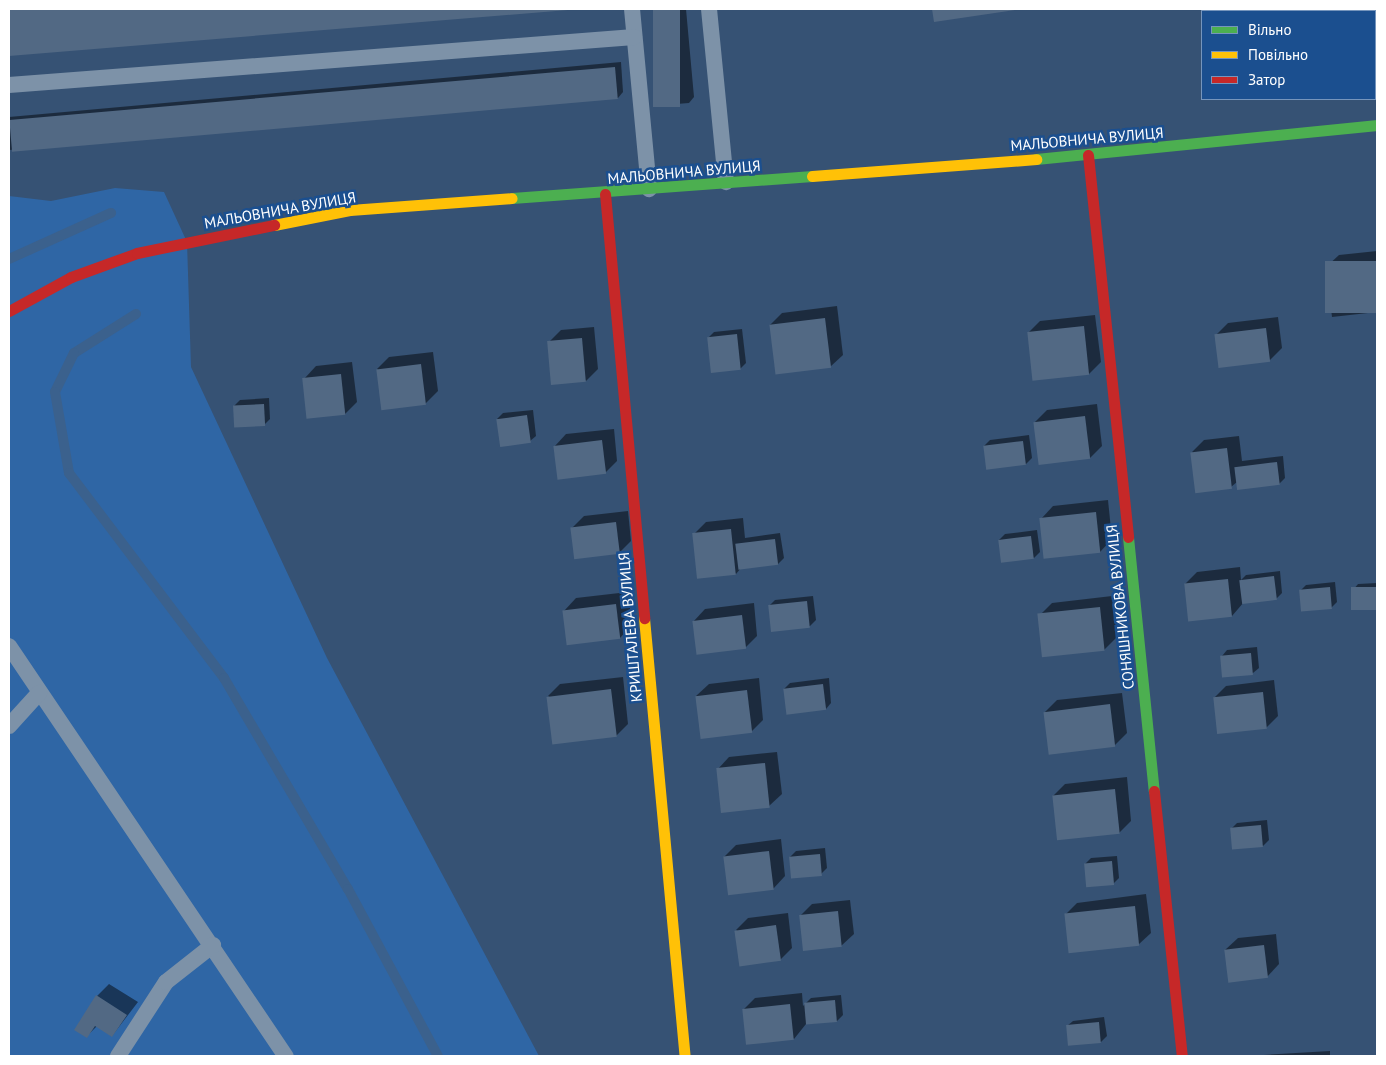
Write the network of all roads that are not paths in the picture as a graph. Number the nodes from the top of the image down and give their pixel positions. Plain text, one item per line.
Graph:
1 (632, 9) edge
2 (709, 9) edge
3 (634, 37) junction
4 (9, 85) edge
5 (1377, 126) edge
6 (1088, 155) junction
7 (726, 182) junction
8 (649, 189) junction
9 (605, 194) junction
10 (9, 311) edge
11 (9, 646) edge
12 (39, 693) junction
13 (9, 726) edge
14 (214, 945) junction
15 (118, 1056) edge
16 (286, 1056) edge
17 (685, 1056) edge
18 (1182, 1056) edge

1 - 3 lane
2 - 7 lane
3 - 4 lane
3 - 8 lane
5 - 6 street, МАЛЬОВНИЧА ВУЛИЦЯ
6 - 7 street, МАЛЬОВНИЧА ВУЛИЦЯ
6 - 18 street, СОНЯШНИКОВА ВУЛИЦЯ
7 - 8 street, МАЛЬОВНИЧА ВУЛИЦЯ
8 - 9 street, МАЛЬОВНИЧА ВУЛИЦЯ
9 - 10 street, МАЛЬОВНИЧА ВУЛИЦЯ
9 - 17 street, КРИШТАЛЕВА ВУЛИЦЯ
11 - 12 lane
12 - 13 lane
12 - 14 lane
14 - 15 lane
14 - 16 lane

